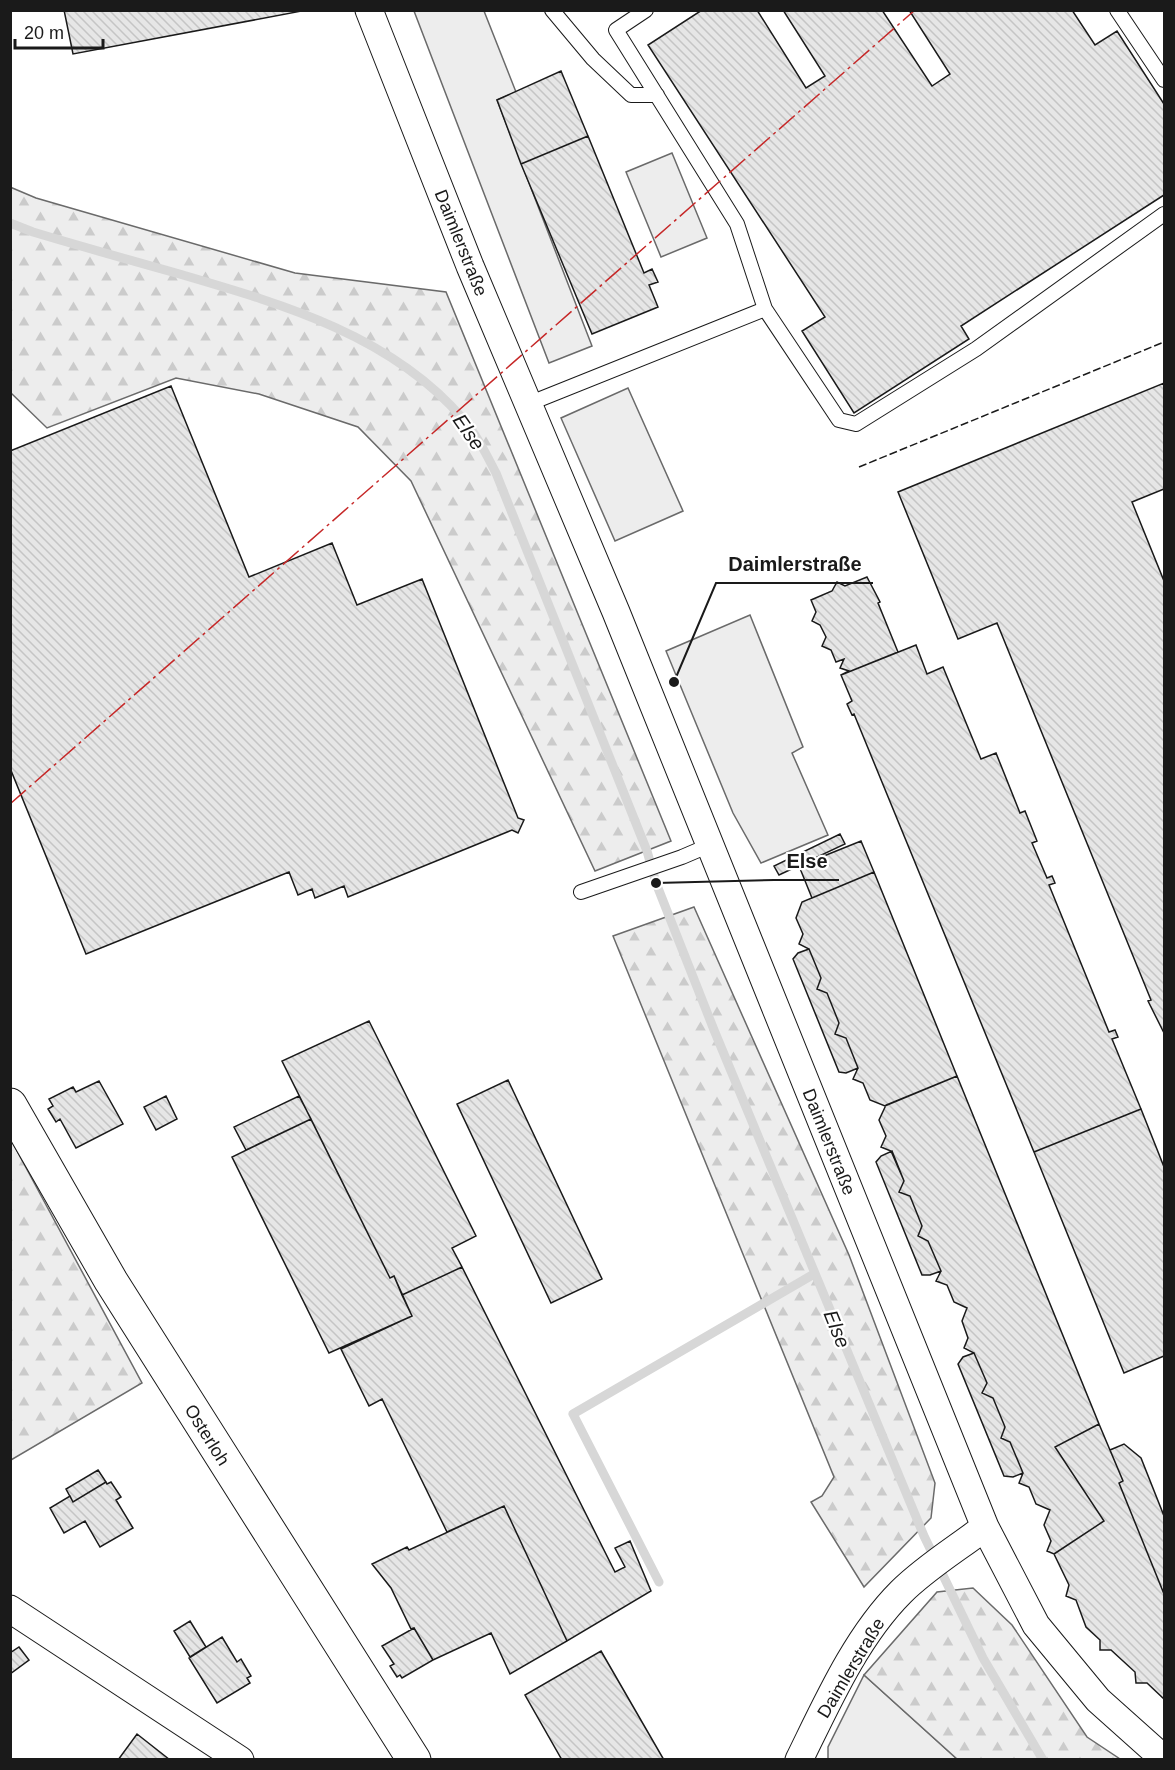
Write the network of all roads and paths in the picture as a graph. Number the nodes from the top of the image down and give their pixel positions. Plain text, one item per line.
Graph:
1 (369, 10) edge
2 (552, 10) edge
3 (646, 10) edge
4 (1117, 10) edge
5 (1164, 80) edge
6 (657, 95) junction
7 (1164, 214) edge
8 (765, 309) junction
9 (528, 404) junction
10 (710, 845) junction
11 (581, 892) dead end
12 (10, 1105) edge
13 (975, 1535) junction
14 (10, 1609) edge
15 (1164, 1759) edge
16 (240, 1760) edge
17 (414, 1760) edge
18 (799, 1760) edge

1 - 9 street, Daimlerstraße
2 - 6 lane
3 - 6 lane
4 - 5 lane
6 - 8 lane
7 - 8 lane
8 - 9 lane
9 - 10 street, Daimlerstraße
10 - 11 lane
10 - 13 street, Daimlerstraße
12 - 17 main road, Osterloh
13 - 15 street
13 - 18 street, Daimlerstraße
14 - 16 street

